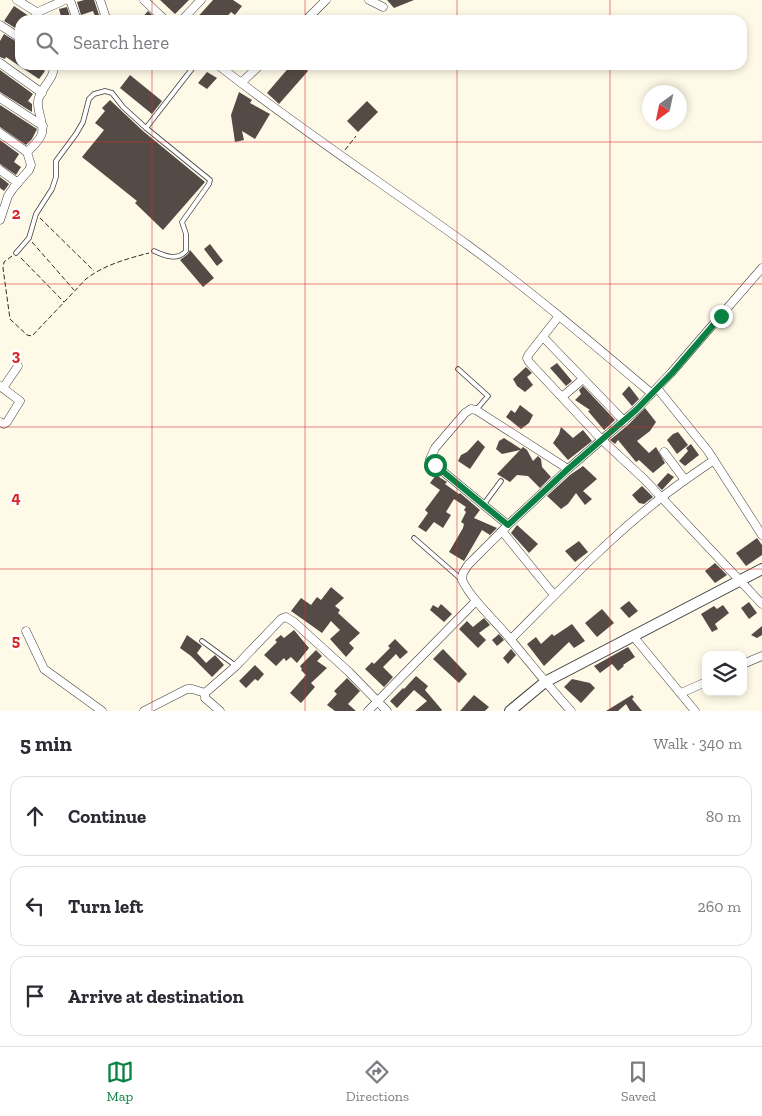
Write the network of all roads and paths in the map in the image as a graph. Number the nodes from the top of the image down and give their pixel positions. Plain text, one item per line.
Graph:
1 (17, 0) edge
2 (70, 0) edge
3 (100, 0) edge
4 (144, 0) edge
5 (201, 0) edge
6 (326, 0) edge
7 (369, 0) edge
8 (61, 1) edge
9 (383, 8) dead end
10 (34, 15) edge
11 (39, 15) edge
12 (75, 15) edge
13 (105, 15) edge
14 (160, 15) edge
15 (187, 15) edge
16 (311, 15) edge
17 (0, 25) edge
18 (15, 35) edge
19 (0, 63) edge
20 (54, 70) edge
21 (191, 70) edge
22 (224, 70) edge
23 (255, 70) edge
24 (241, 83) junction
25 (42, 92) junction
26 (0, 98) edge
27 (42, 126) junction
28 (146, 128) junction
29 (0, 133) edge
30 (356, 136) dead end
31 (27, 152) junction
32 (340, 156) junction
33 (0, 170) edge
34 (18, 183) junction
35 (2, 206) edge
36 (36, 214) junction
37 (0, 220) edge
38 (29, 238) junction
39 (154, 251) joint
40 (16, 253) junction
41 (762, 268) edge
42 (95, 272) junction
43 (75, 290) junction
44 (64, 302) junction
45 (559, 316) junction
46 (543, 337) junction
47 (18, 366) dead end
48 (458, 369) dead end
49 (583, 379) junction
50 (2, 387) edge
51 (654, 390) junction
52 (562, 397) junction
53 (476, 410) junction
54 (624, 421) junction
55 (0, 422) edge
56 (602, 440) junction
57 (664, 452) dead end
58 (714, 460) junction
59 (568, 469) junction
60 (501, 480) dead end
61 (685, 480) junction
62 (661, 497) junction
63 (484, 504) junction
64 (508, 525) junction
65 (502, 532) junction
66 (762, 535) edge
67 (414, 538) dead end
68 (762, 569) edge
69 (462, 580) junction
70 (741, 581) junction
71 (554, 595) junction
72 (476, 600) junction
73 (762, 604) edge
74 (26, 631) dead end
75 (633, 636) junction
76 (511, 639) junction
77 (202, 641) dead end
78 (762, 656) edge
79 (747, 662) edge
80 (236, 666) junction
81 (544, 682) junction
82 (702, 684) edge
83 (205, 693) junction
84 (681, 694) junction
85 (377, 702) junction
86 (102, 711) edge
87 (144, 711) edge
88 (220, 711) edge
89 (368, 711) edge
90 (388, 711) edge
91 (510, 711) edge
92 (572, 711) edge
93 (696, 711) edge

1 - 10 street
2 - 12 street
3 - 13 street
4 - 14 street
5 - 15 street
6 - 16 street
7 - 9 street
8 - 11 street
17 - 18 street
19 - 25 street
20 - 25 street
21 - 28 lane
22 - 24 street
23 - 24 street
24 - 32 street
25 - 27 street
26 - 27 street
27 - 31 street
28 - 36 lane
28 - 39 lane
29 - 31 street
30 - 32 path
31 - 34 street
32 - 45 street
33 - 34 street
34 - 35 street
35 - 37 street
36 - 38 lane
36 - 42 path
38 - 40 lane
38 - 43 path
39 - 42 path
40 - 44 path
40 - 44 path
41 - 51 street
42 - 43 path
43 - 44 path
45 - 46 street
45 - 51 street
46 - 49 street
46 - 52 street
47 - 50 street
48 - 53 lane
49 - 52 street
49 - 54 street
50 - 55 street
51 - 54 street
51 - 58 street
52 - 56 street
53 - 59 street
53 - 63 street
54 - 56 street
56 - 59 street
56 - 62 street
57 - 61 street
58 - 61 street
58 - 66 street
59 - 64 street
60 - 63 lane
61 - 62 street
62 - 70 street
62 - 71 street
63 - 64 street
64 - 65 street
65 - 69 street
65 - 71 street
67 - 69 lane
68 - 70 street
69 - 72 street
70 - 73 street
70 - 75 street
71 - 76 street
72 - 76 street
72 - 85 street
74 - 86 street
75 - 81 street
75 - 84 street
76 - 81 street
77 - 80 lane
78 - 79 street
80 - 83 street
80 - 85 street
81 - 91 street
81 - 92 street
82 - 84 street
83 - 87 street
83 - 88 street
84 - 93 street
85 - 89 street
85 - 90 street

